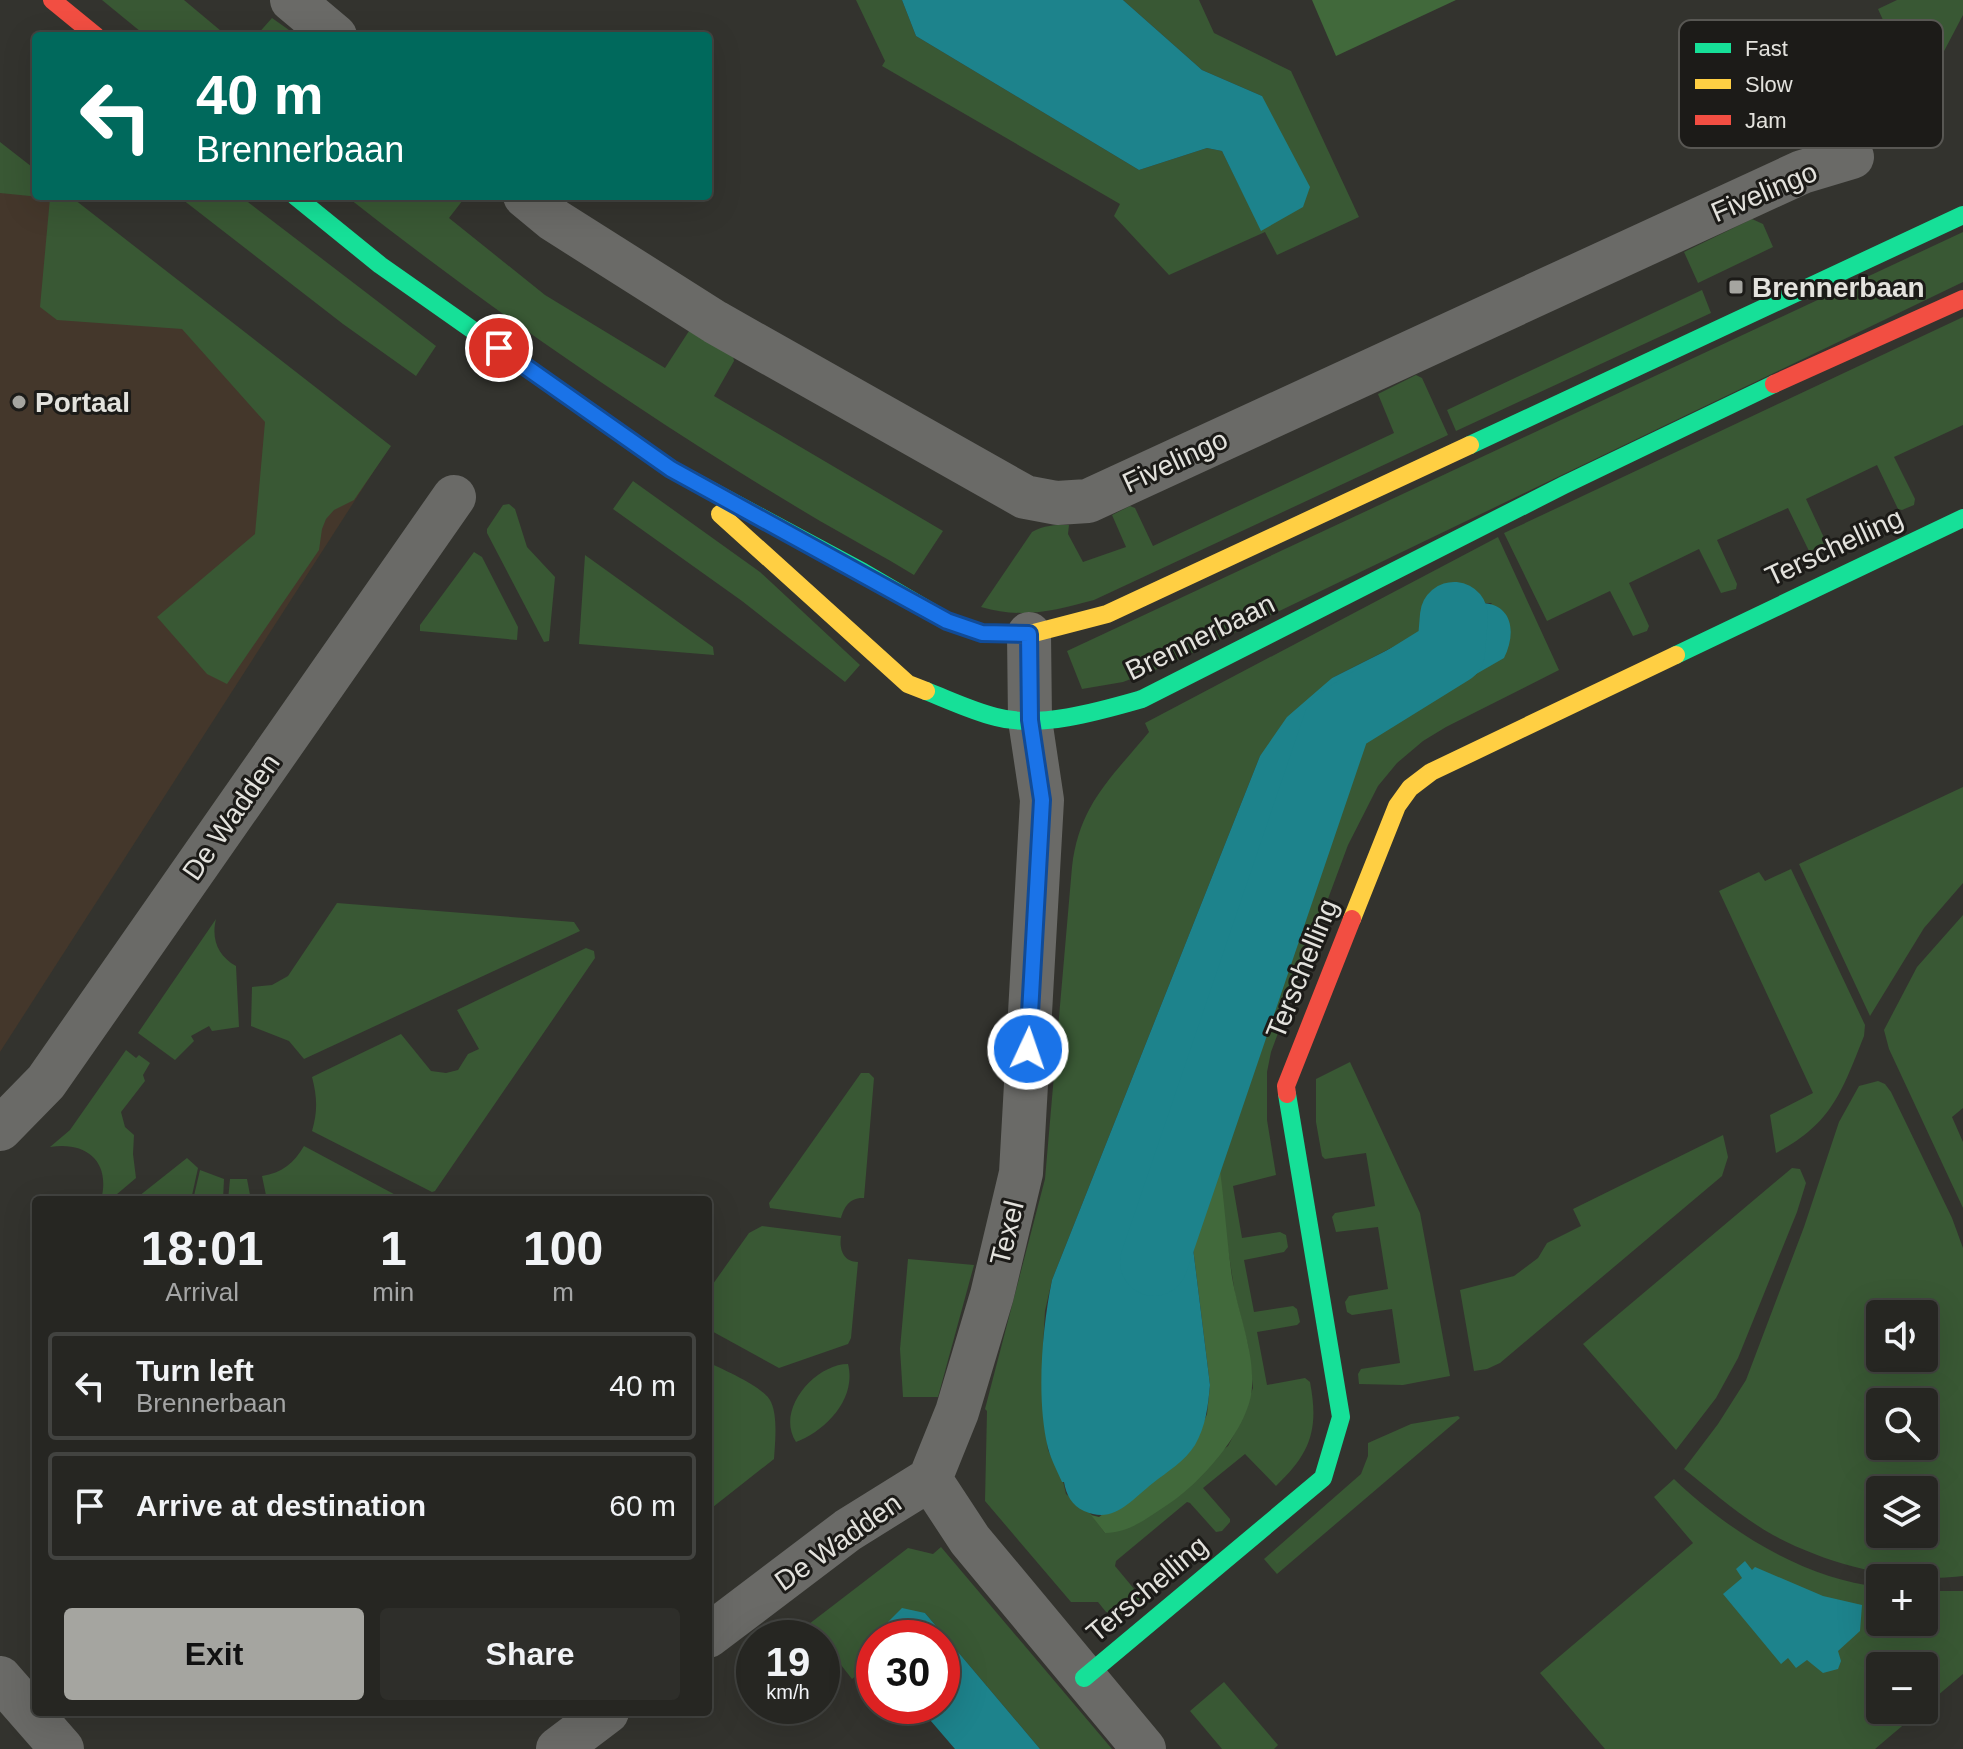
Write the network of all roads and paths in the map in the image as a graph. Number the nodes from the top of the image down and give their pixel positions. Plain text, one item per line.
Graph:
1 (52, 0) edge
2 (292, 0) edge
3 (91, 32) edge
4 (330, 32) edge
5 (1852, 157) dead end
6 (300, 200) edge
7 (530, 200) edge
8 (1963, 215) edge
9 (1963, 299) edge
10 (671, 469) junction
11 (454, 497) dead end
12 (1963, 518) edge
13 (1029, 634) junction
14 (1030, 720) junction
15 (0, 1129) edge
16 (930, 1479) junction
17 (712, 1633) edge
18 (0, 1678) edge
19 (1084, 1678) junction
20 (32, 1715) edge
21 (33, 1716) edge
22 (602, 1716) edge
23 (62, 1749) edge
24 (558, 1749) edge
25 (1144, 1749) edge

1 - 3 street
2 - 4 street
5 - 7 street, Fivelingo
6 - 10 street, Brennerbaan
8 - 13 street, Brennerbaan
9 - 14 street, Brennerbaan
10 - 13 street, Brennerbaan
10 - 14 street, Brennerbaan
11 - 15 street, De Wadden
12 - 19 street, Terschelling
13 - 14 street, Texel
14 - 16 street, Texel
16 - 17 street, De Wadden
16 - 19 street
18 - 20 street
19 - 25 street
21 - 23 street
22 - 24 street

